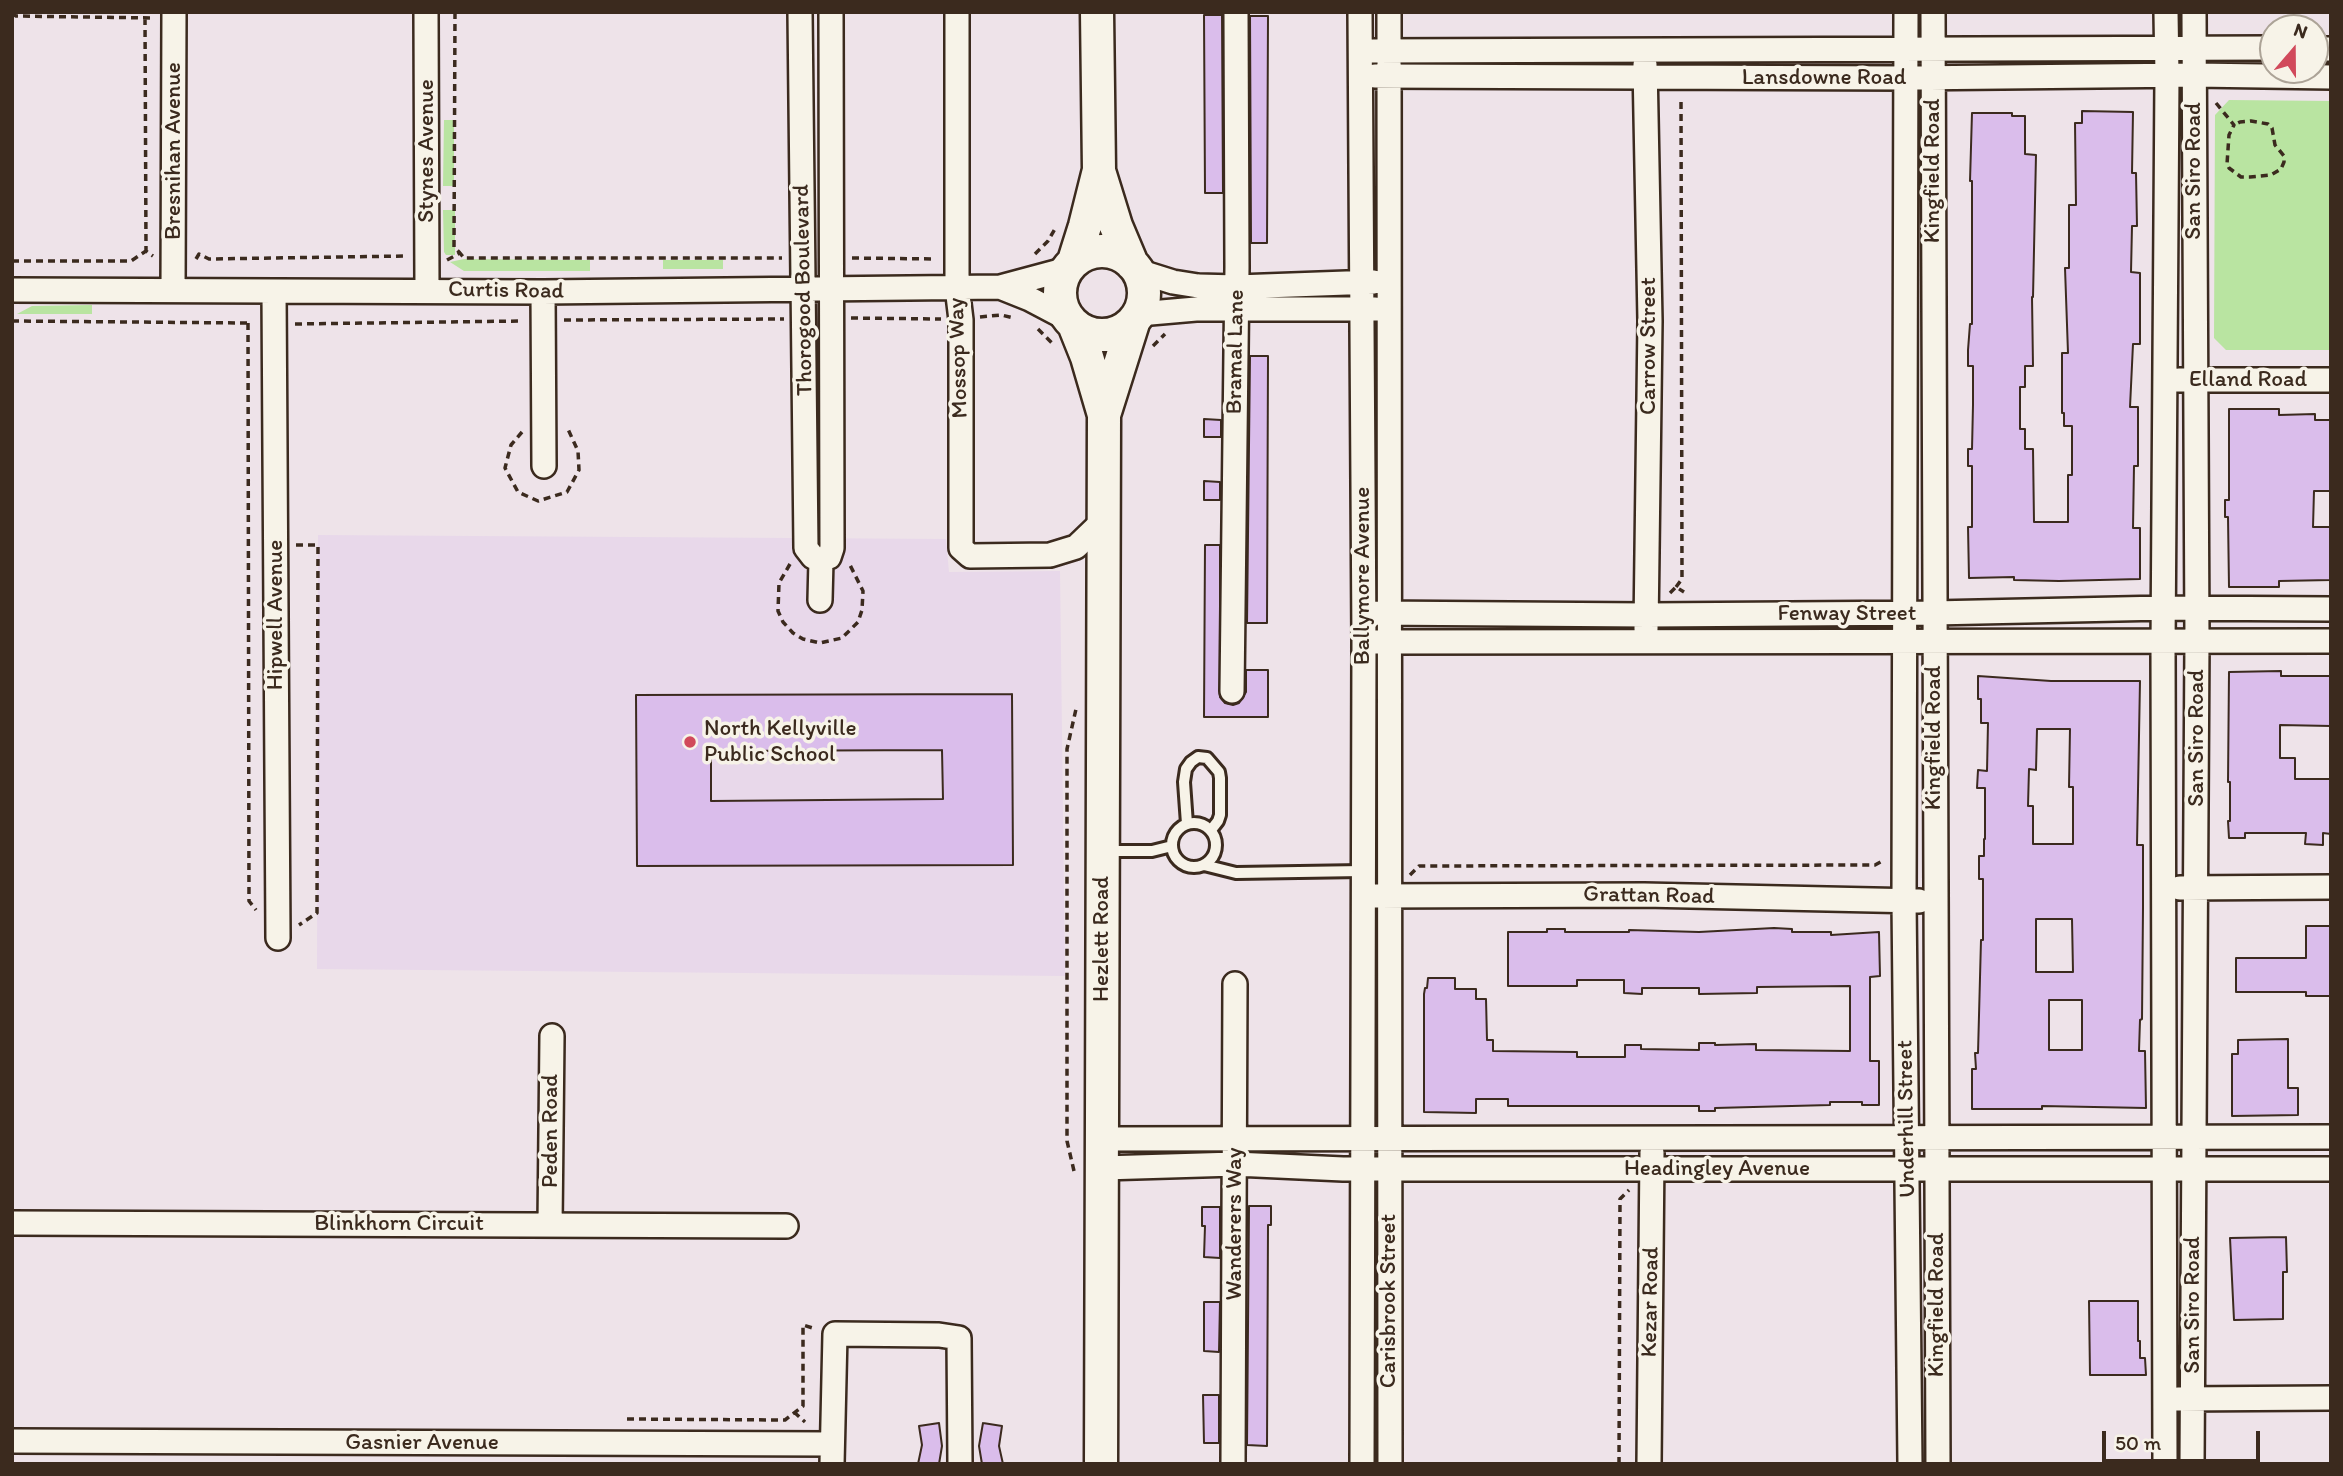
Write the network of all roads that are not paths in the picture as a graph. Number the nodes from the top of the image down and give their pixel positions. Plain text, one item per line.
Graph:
1 (426, 12) edge
2 (800, 12) edge
3 (831, 12) edge
4 (957, 12) edge
5 (1097, 12) edge
6 (1236, 12) edge
7 (1360, 12) edge
8 (1389, 12) edge
9 (1906, 12) edge
10 (1933, 12) edge
11 (2166, 12) edge
12 (2194, 12) edge
13 (165, 15) edge
14 (2166, 47) junction
15 (2194, 47) junction
16 (2259, 48) edge
17 (1906, 49) junction
18 (1933, 49) junction
19 (1360, 50) junction
20 (1389, 51) junction
21 (1646, 51) junction
22 (2167, 75) junction
23 (2195, 75) junction
24 (1360, 76) junction
25 (1389, 77) junction
26 (1906, 78) junction
27 (1933, 78) junction
28 (2331, 78) edge
29 (1646, 85) junction
30 (1099, 170) junction
31 (1071, 265) junction
32 (1135, 267) junction
33 (1389, 281) junction
34 (1362, 283) junction
35 (957, 287) junction
36 (1237, 287) junction
37 (1030, 289) junction
38 (12, 290) edge
39 (173, 290) junction
40 (427, 290) junction
41 (803, 290) junction
42 (832, 290) junction
43 (274, 291) junction
44 (543, 292) junction
45 (1389, 308) junction
46 (1362, 309) junction
47 (1237, 310) junction
48 (1136, 318) junction
49 (1071, 323) junction
50 (2195, 379) junction
51 (2166, 380) junction
52 (2331, 380) edge
53 (1104, 415) junction
54 (544, 466) dead end
55 (1102, 522) junction
56 (821, 560) junction
57 (820, 600) dead end
58 (2164, 608) junction
59 (2197, 609) junction
60 (2331, 609) edge
61 (1904, 612) junction
62 (1364, 613) junction
63 (1933, 613) junction
64 (1390, 614) junction
65 (1647, 615) junction
66 (2163, 639) junction
67 (1646, 640) junction
68 (2197, 640) junction
69 (2331, 641) edge
70 (1364, 642) junction
71 (1904, 642) junction
72 (1934, 642) junction
73 (1390, 643) junction
74 (1232, 691) dead end
75 (1187, 824) junction
76 (1211, 830) junction
77 (1172, 846) junction
78 (1102, 851) junction
79 (1204, 865) junction
80 (1362, 871) junction
81 (2196, 887) junction
82 (2331, 887) edge
83 (2164, 888) junction
84 (1362, 896) junction
85 (1390, 896) junction
86 (1904, 901) junction
87 (1935, 901) junction
88 (278, 938) dead end
89 (1235, 984) dead end
90 (552, 1036) dead end
91 (2164, 1138) junction
92 (2194, 1138) junction
93 (2331, 1138) edge
94 (1236, 1139) junction
95 (1389, 1139) junction
96 (1908, 1139) junction
97 (1936, 1139) junction
98 (1362, 1140) junction
99 (1652, 1140) junction
100 (1093, 1163) junction
101 (1234, 1164) junction
102 (1362, 1168) junction
103 (1937, 1168) junction
104 (2164, 1168) junction
105 (1389, 1169) junction
106 (1652, 1169) junction
107 (1908, 1169) junction
108 (2194, 1169) junction
109 (2331, 1169) edge
110 (12, 1223) edge
111 (550, 1225) junction
112 (786, 1226) dead end
113 (2331, 1398) edge
114 (2165, 1399) junction
115 (2192, 1399) junction
116 (12, 1441) edge
117 (808, 1454) edge
118 (832, 1454) edge
119 (960, 1464) edge
120 (1101, 1464) edge
121 (1233, 1464) edge
122 (1362, 1464) edge
123 (1390, 1464) edge
124 (1649, 1464) edge
125 (1910, 1464) edge
126 (1938, 1464) edge
127 (2165, 1464) edge
128 (2192, 1464) edge

1 - 40 street, Stynes Avenue
2 - 41 street, Thorogood Boulevard
3 - 42 street, Thorogood Boulevard
4 - 35 street, Mossop Way
5 - 30 main road
6 - 36 street, Bramal Lane
7 - 19 street, Ballymore Avenue
8 - 20 street, Ballymore Avenue
9 - 17 street, Kingfield Road
10 - 18 street, Kingfield Road
11 - 14 street, San Siro Road
12 - 15 street, San Siro Road
13 - 39 street, Bresnihan Avenue
14 - 15 street, Lansdowne Road
14 - 18 street, Lansdowne Road
14 - 22 street, San Siro Road
15 - 16 street, Lansdowne Road
15 - 23 street, San Siro Road
17 - 18 street, Lansdowne Road
17 - 21 street, Lansdowne Road
17 - 26 street, Kingfield Road
18 - 27 street, Kingfield Road
19 - 20 street, Lansdowne Road
19 - 24 street, Ballymore Avenue
20 - 21 street, Lansdowne Road
20 - 25 street, Ballymore Avenue
21 - 29 street, Carrow Street
22 - 23 street, Lansdowne Road
22 - 27 street, Lansdowne Road
22 - 51 street, San Siro Road
23 - 28 street, Lansdowne Road
23 - 50 street, San Siro Road
24 - 25 street, Lansdowne Road
24 - 34 street, Ballymore Avenue
25 - 29 street, Lansdowne Road
25 - 33 street, Ballymore Avenue
26 - 27 street, Lansdowne Road
26 - 29 street, Lansdowne Road
26 - 61 street, Kingfield Road
27 - 63 street, Kingfield Road
29 - 65 street, Carrow Street
30 - 31 main road
30 - 32 main road
31 - 32 main road
31 - 37 street
31 - 49 main road
32 - 36 street
32 - 48 main road
33 - 34 street
33 - 45 street, Ballymore Avenue
34 - 36 street
34 - 46 street, Ballymore Avenue
35 - 37 street, Curtis Road
35 - 42 street, Curtis Road
35 - 55 street, Mossop Way
36 - 47 street, Bramal Lane
37 - 49 street, Curtis Road
38 - 39 street, Curtis Road
39 - 43 street, Curtis Road
40 - 43 street, Curtis Road
40 - 44 street, Curtis Road
41 - 42 street, Curtis Road
41 - 44 street, Curtis Road
41 - 56 street, Thorogood Boulevard
42 - 56 street, Thorogood Boulevard
43 - 88 street, Hipwell Avenue
44 - 54 street
45 - 46 street
45 - 64 street, Ballymore Avenue
46 - 47 street
46 - 62 street, Ballymore Avenue
47 - 48 street
47 - 74 street, Bramal Lane
48 - 49 main road
48 - 53 main road, Hezlett Road
49 - 53 main road, Hezlett Road
50 - 51 street, Elland Road
50 - 52 street, Elland Road
50 - 59 street, San Siro Road
51 - 58 street, San Siro Road
53 - 55 main road, Hezlett Road
55 - 78 main road, Hezlett Road
56 - 57 street, Thorogood Boulevard
58 - 59 street, Fenway Street
58 - 63 street, Fenway Street
58 - 66 street, San Siro Road
59 - 60 street, Fenway Street
59 - 68 street, San Siro Road
61 - 63 street, Fenway Street
61 - 65 street, Fenway Street
61 - 71 street, Kingfield Road
62 - 64 street, Fenway Street
62 - 70 street, Ballymore Avenue
63 - 72 street, Kingfield Road
64 - 65 street, Fenway Street
64 - 73 street, Ballymore Avenue
65 - 67 street, Carrow Street
66 - 68 street, Fenway Street
66 - 72 street, Fenway Street
66 - 83 street, San Siro Road
67 - 71 street, Fenway Street
67 - 73 street, Fenway Street
68 - 69 street, Fenway Street
68 - 81 street, San Siro Road
70 - 73 street, Fenway Street
70 - 80 street, Ballymore Avenue
71 - 72 street, Fenway Street
71 - 86 street, Kingfield Road
72 - 87 street, Kingfield Road
73 - 85 street, Ballymore Avenue
75 - 76 lane
75 - 76 lane
75 - 77 lane
76 - 79 lane
77 - 78 lane
77 - 79 lane
78 - 100 main road, Hezlett Road
79 - 80 lane
80 - 84 street, Ballymore Avenue
81 - 82 street
81 - 83 street
81 - 92 street, San Siro Road
83 - 91 street, San Siro Road
84 - 85 street, Grattan Road
84 - 98 street, Ballymore Avenue
85 - 86 street, Grattan Road
85 - 95 street, Ballymore Avenue
86 - 87 street, Grattan Road
86 - 96 street, Underhill Street
87 - 97 street, Kingfield Road
89 - 94 street, Wanderers Way
90 - 111 street, Peden Road
91 - 92 street, Headingley Avenue
91 - 97 street, Headingley Avenue
91 - 104 street, San Siro Road
92 - 93 street, Headingley Avenue
92 - 108 street, San Siro Road
94 - 98 street, Headingley Avenue
94 - 100 street, Headingley Avenue
94 - 101 street, Wanderers Way
95 - 98 street, Headingley Avenue
95 - 99 street, Headingley Avenue
95 - 105 street, Carisbrook Street
96 - 97 street, Headingley Avenue
96 - 99 street, Headingley Avenue
96 - 107 street, Underhill Street
97 - 103 street, Kingfield Road
98 - 102 street, Carisbrook Street
99 - 106 street, Kezar Road
100 - 101 street, Headingley Avenue
100 - 120 main road, Hezlett Road
101 - 102 street, Headingley Avenue
101 - 121 street, Wanderers Way
102 - 105 street, Headingley Avenue
102 - 122 street, Carisbrook Street
103 - 104 street, Headingley Avenue
103 - 107 street, Headingley Avenue
103 - 126 street, Kingfield Road
104 - 108 street, Headingley Avenue
104 - 114 street, San Siro Road
105 - 106 street, Headingley Avenue
105 - 123 street, Carisbrook Street
106 - 107 street, Headingley Avenue
106 - 124 street, Kezar Road
107 - 125 street, Underhill Street
108 - 109 street, Headingley Avenue
108 - 115 street, San Siro Road
110 - 111 street, Blinkhorn Circuit
111 - 112 street, Blinkhorn Circuit
113 - 115 street
114 - 115 street
114 - 127 street, San Siro Road
115 - 128 street, San Siro Road
116 - 117 street, Gasnier Avenue
117 - 118 street, Gasnier Avenue
118 - 119 street

